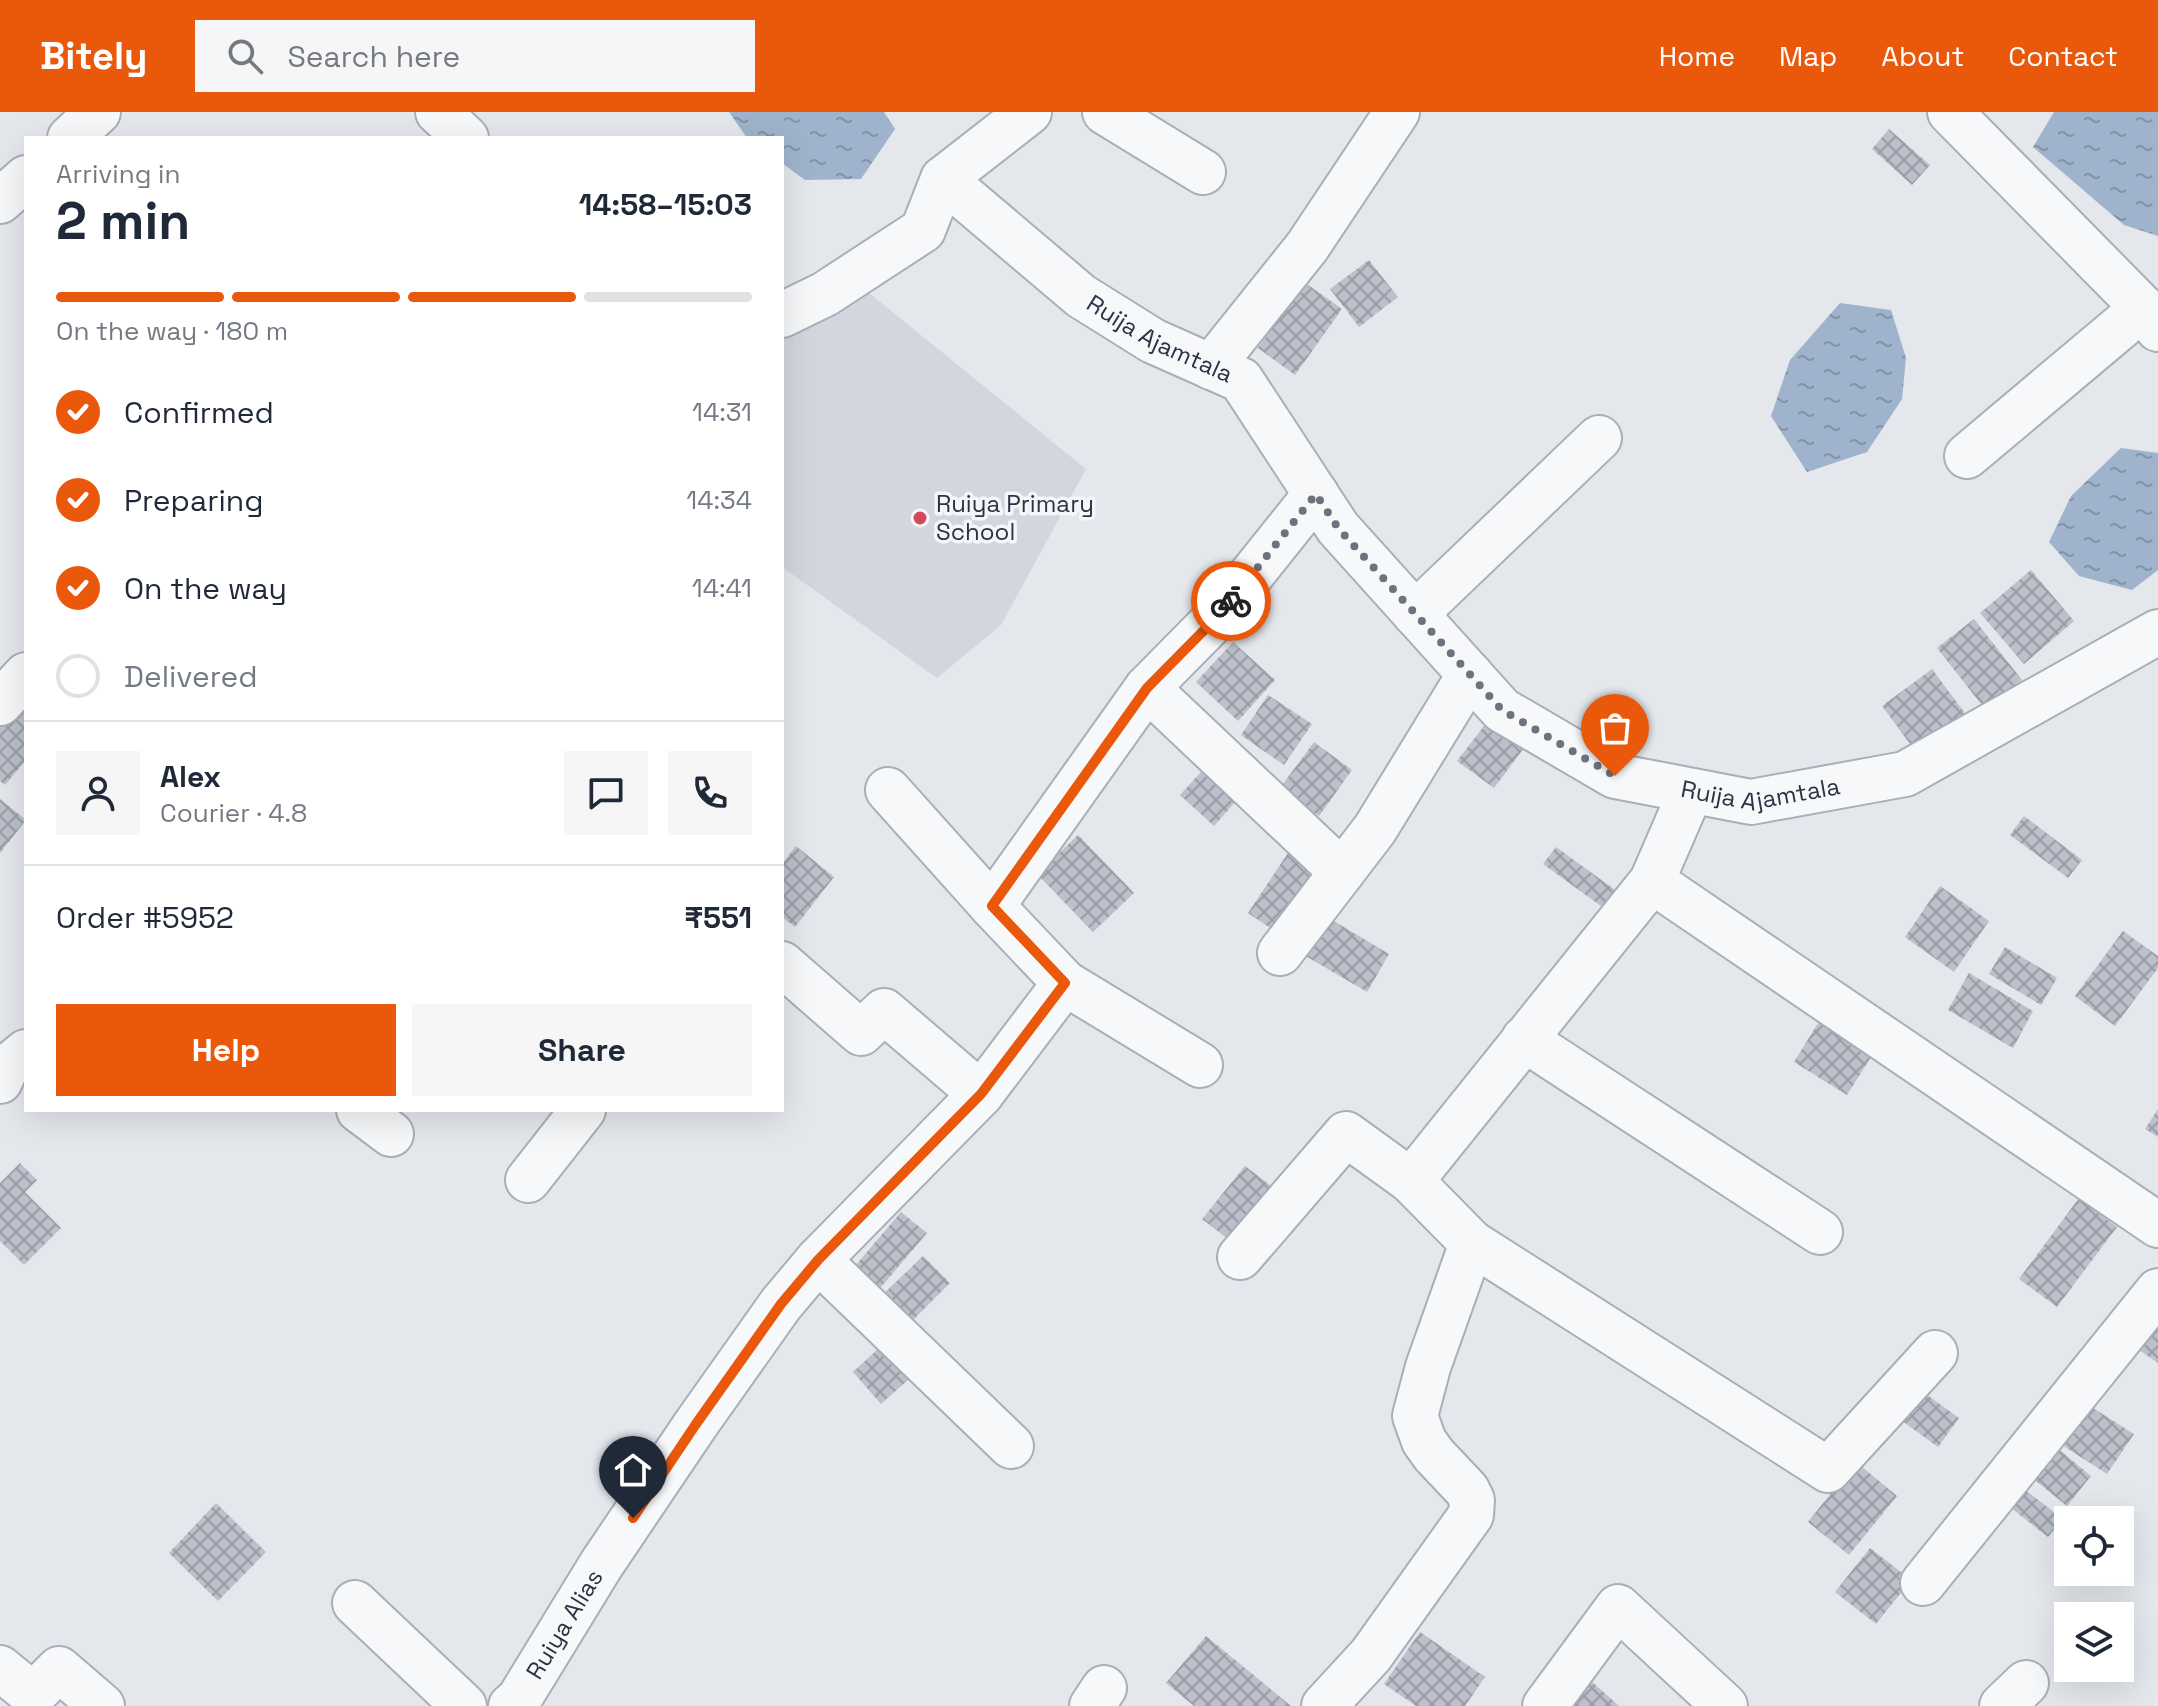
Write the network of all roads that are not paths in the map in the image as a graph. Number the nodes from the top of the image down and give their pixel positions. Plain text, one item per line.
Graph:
1 (98, 112) edge
2 (438, 112) edge
3 (1029, 112) edge
4 (1105, 112) edge
5 (1397, 112) edge
6 (1950, 112) edge
7 (72, 136) edge
8 (464, 136) edge
9 (1203, 172) dead end
10 (943, 179) junction
11 (24, 180) edge
12 (0, 201) edge
13 (784, 314) edge
14 (2151, 319) edge
15 (1211, 367) junction
16 (1599, 438) dead end
17 (1967, 456) dead end
18 (1316, 494) junction
19 (1415, 614) junction
20 (2158, 632) edge
21 (1470, 674) junction
22 (24, 677) edge
23 (1147, 688) junction
24 (0, 703) edge
25 (888, 790) dead end
26 (1691, 791) junction
27 (1342, 872) junction
28 (1652, 881) junction
29 (992, 906) junction
30 (1280, 953) dead end
31 (784, 966) edge
32 (1065, 983) junction
33 (1524, 1039) junction
34 (24, 1054) edge
35 (1200, 1065) dead end
36 (0, 1081) edge
37 (981, 1094) junction
38 (581, 1112) edge
39 (528, 1180) dead end
40 (1411, 1181) junction
41 (2158, 1225) edge
42 (1820, 1232) dead end
43 (1472, 1243) junction
44 (1240, 1257) dead end
45 (818, 1260) junction
46 (2158, 1291) edge
47 (1935, 1353) dead end
48 (1011, 1446) dead end
49 (1923, 1583) dead end
50 (355, 1603) dead end
51 (0, 1668) edge
52 (102, 1706) edge
53 (464, 1706) edge
54 (511, 1706) edge
55 (1324, 1706) edge
56 (1545, 1706) edge
57 (1725, 1706) edge

1 - 7 street
2 - 8 street
3 - 10 street
4 - 9 street
5 - 15 street
6 - 14 street
10 - 13 street
10 - 15 street, Ruija Ajamtala
11 - 12 street
14 - 17 street
15 - 18 street, Ruija Ajamtala
16 - 19 street
18 - 19 street, Ruija Ajamtala
18 - 23 street
19 - 21 street, Ruija Ajamtala
20 - 26 street, Ruija Ajamtala
21 - 26 street, Ruija Ajamtala
21 - 27 street
22 - 24 street
23 - 27 street
23 - 29 street
25 - 29 street
26 - 28 street
27 - 30 street
28 - 33 street
28 - 41 street
29 - 32 street
31 - 37 street
32 - 35 street
32 - 37 street, Ruiya Alias
33 - 40 street
33 - 42 street
34 - 36 street
37 - 45 street, Ruiya Alias
38 - 39 street
40 - 43 street
40 - 44 street
43 - 47 street
43 - 55 street
45 - 48 street
45 - 54 street, Ruiya Alias
46 - 49 street
50 - 53 street
51 - 52 street
56 - 57 street

